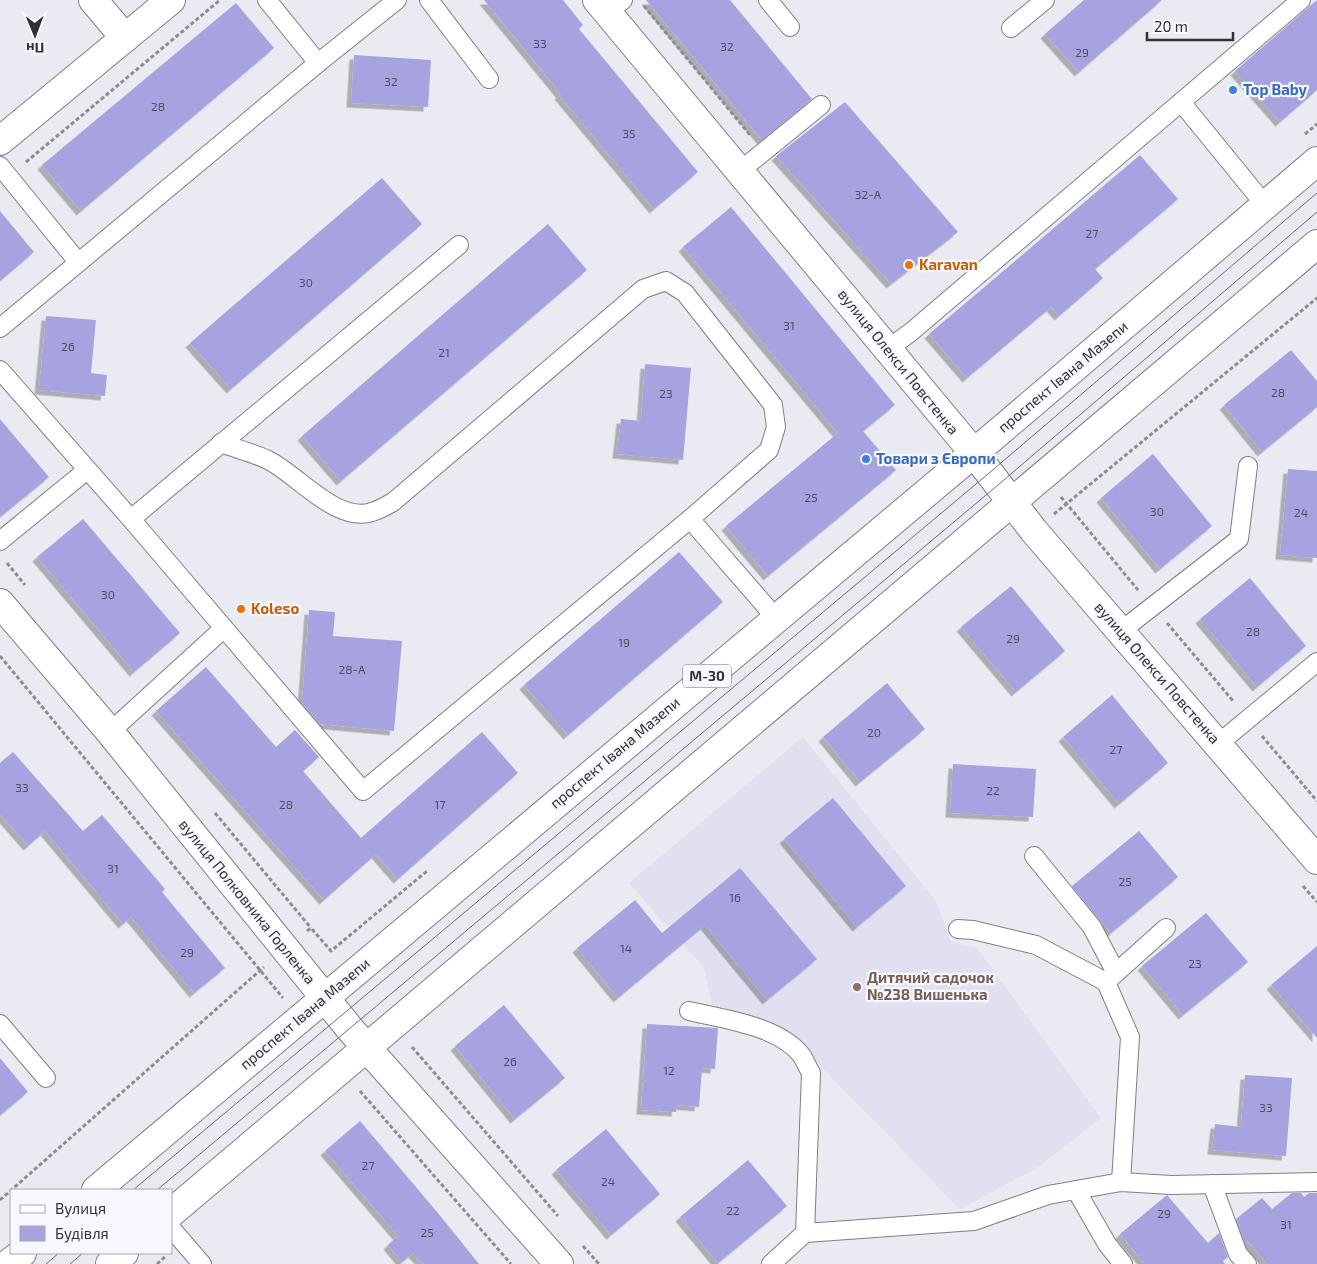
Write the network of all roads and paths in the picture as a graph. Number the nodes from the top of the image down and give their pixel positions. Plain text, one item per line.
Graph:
1 (93, 0) edge
2 (171, 0) edge
3 (220, 0) edge
4 (267, 0) edge
5 (397, 0) edge
6 (429, 0) edge
7 (768, 0) edge
8 (1045, 0) edge
9 (1301, 0) edge
10 (609, 4) edge
11 (790, 28) dead end
12 (1011, 28) dead end
13 (125, 38) junction
14 (318, 63) junction
15 (489, 79) dead end
16 (1181, 102) junction
17 (821, 105) dead end
18 (1317, 124) edge
19 (1303, 136) dead end
20 (0, 141) edge
21 (1317, 162) edge
22 (4, 171) edge
23 (740, 171) junction
24 (1265, 205) junction
25 (459, 244) dead end
26 (1317, 244) edge
27 (78, 262) junction
28 (0, 328) edge
29 (888, 349) junction
30 (0, 370) edge
31 (221, 443) junction
32 (974, 454) junction
33 (1248, 466) dead end
34 (87, 470) junction
35 (1013, 503) junction
36 (131, 519) junction
37 (690, 519) junction
38 (0, 541) edge
39 (0, 603) edge
40 (776, 618) junction
41 (224, 628) junction
42 (1121, 631) junction
43 (0, 656) edge
44 (1317, 662) edge
45 (110, 732) junction
46 (1218, 744) junction
47 (1034, 856) dead end
48 (1317, 860) edge
49 (430, 869) dead end
50 (1166, 928) dead end
51 (958, 929) dead end
52 (285, 950) junction
53 (330, 951) junction
54 (260, 970) junction
55 (351, 976) junction
56 (1111, 977) junction
57 (325, 998) junction
58 (689, 1011) dead end
59 (300, 1018) junction
60 (0, 1024) edge
61 (393, 1024) junction
62 (366, 1047) junction
63 (341, 1068) junction
64 (46, 1078) dead end
65 (1121, 1182) junction
66 (1317, 1182) edge
67 (1212, 1184) junction
68 (12, 1189) edge
69 (97, 1189) edge
70 (1076, 1190) junction
71 (10, 1191) edge
72 (0, 1200) edge
73 (172, 1212) edge
74 (561, 1220) dead end
75 (172, 1229) edge
76 (806, 1233) junction
77 (580, 1242) dead end
78 (21, 1254) edge
79 (123, 1254) edge
80 (8, 1264) edge
81 (110, 1264) edge
82 (202, 1264) edge
83 (511, 1264) edge
84 (559, 1264) edge
85 (599, 1264) edge
86 (771, 1264) edge
87 (1123, 1264) edge
88 (1247, 1264) edge

1 - 13 main road
2 - 13 main road
3 - 22 path
4 - 14 lane
5 - 14 lane
6 - 15 lane
7 - 11 lane
8 - 12 lane
9 - 16 lane
10 - 23 main road, вулиця Олекси Повстенка
13 - 20 main road
14 - 27 lane
16 - 24 lane
16 - 29 lane
17 - 23 lane
18 - 19 path
21 - 24 main road, проспект Івана Мазепи / М-30
22 - 27 lane
23 - 29 main road, вулиця Олекси Повстенка
24 - 32 main road, проспект Івана Мазепи / М-30
25 - 31 lane
26 - 35 main road
27 - 28 lane
29 - 32 main road, вулиця Олекси Повстенка
30 - 34 lane
31 - 36 lane
31 - 37 lane
32 - 35 main road, вулиця Олекси Повстенка
32 - 40 main road, проспект Івана Мазепи / М-30
33 - 42 lane
34 - 36 lane
34 - 38 lane
35 - 42 main road, вулиця Олекси Повстенка
35 - 61 main road
36 - 41 lane
37 - 40 lane
37 - 41 lane
39 - 45 main road, вулиця Полковника Горленка
40 - 55 main road, проспект Івана Мазепи / М-30
41 - 45 lane
42 - 46 main road, вулиця Олекси Повстенка
43 - 54 path
44 - 46 lane
45 - 52 main road, вулиця Полковника Горленка
46 - 48 main road, вулиця Олекси Повстенка
47 - 56 lane
49 - 53 path
50 - 56 lane
51 - 56 lane
52 - 53 path
52 - 54 path
52 - 57 main road, вулиця Полковника Горленка
53 - 55 path
54 - 59 path
54 - 68 path
55 - 57 main road, проспект Івана Мазепи / М-30
56 - 65 lane
57 - 59 main road, проспект Івана Мазепи / М-30
57 - 62 main road, вулиця Полковника Горленка
58 - 76 lane
59 - 69 main road, проспект Івана Мазепи / М-30
60 - 64 lane
61 - 62 main road
61 - 74 path
62 - 63 main road
62 - 84 main road, вулиця Полковника Горленка
63 - 73 main road
63 - 83 path
65 - 67 lane
65 - 70 lane
66 - 67 lane
67 - 88 lane
70 - 76 lane
70 - 87 lane
71 - 72 path
75 - 82 lane
76 - 86 lane
77 - 85 path
78 - 80 main road
79 - 81 main road

